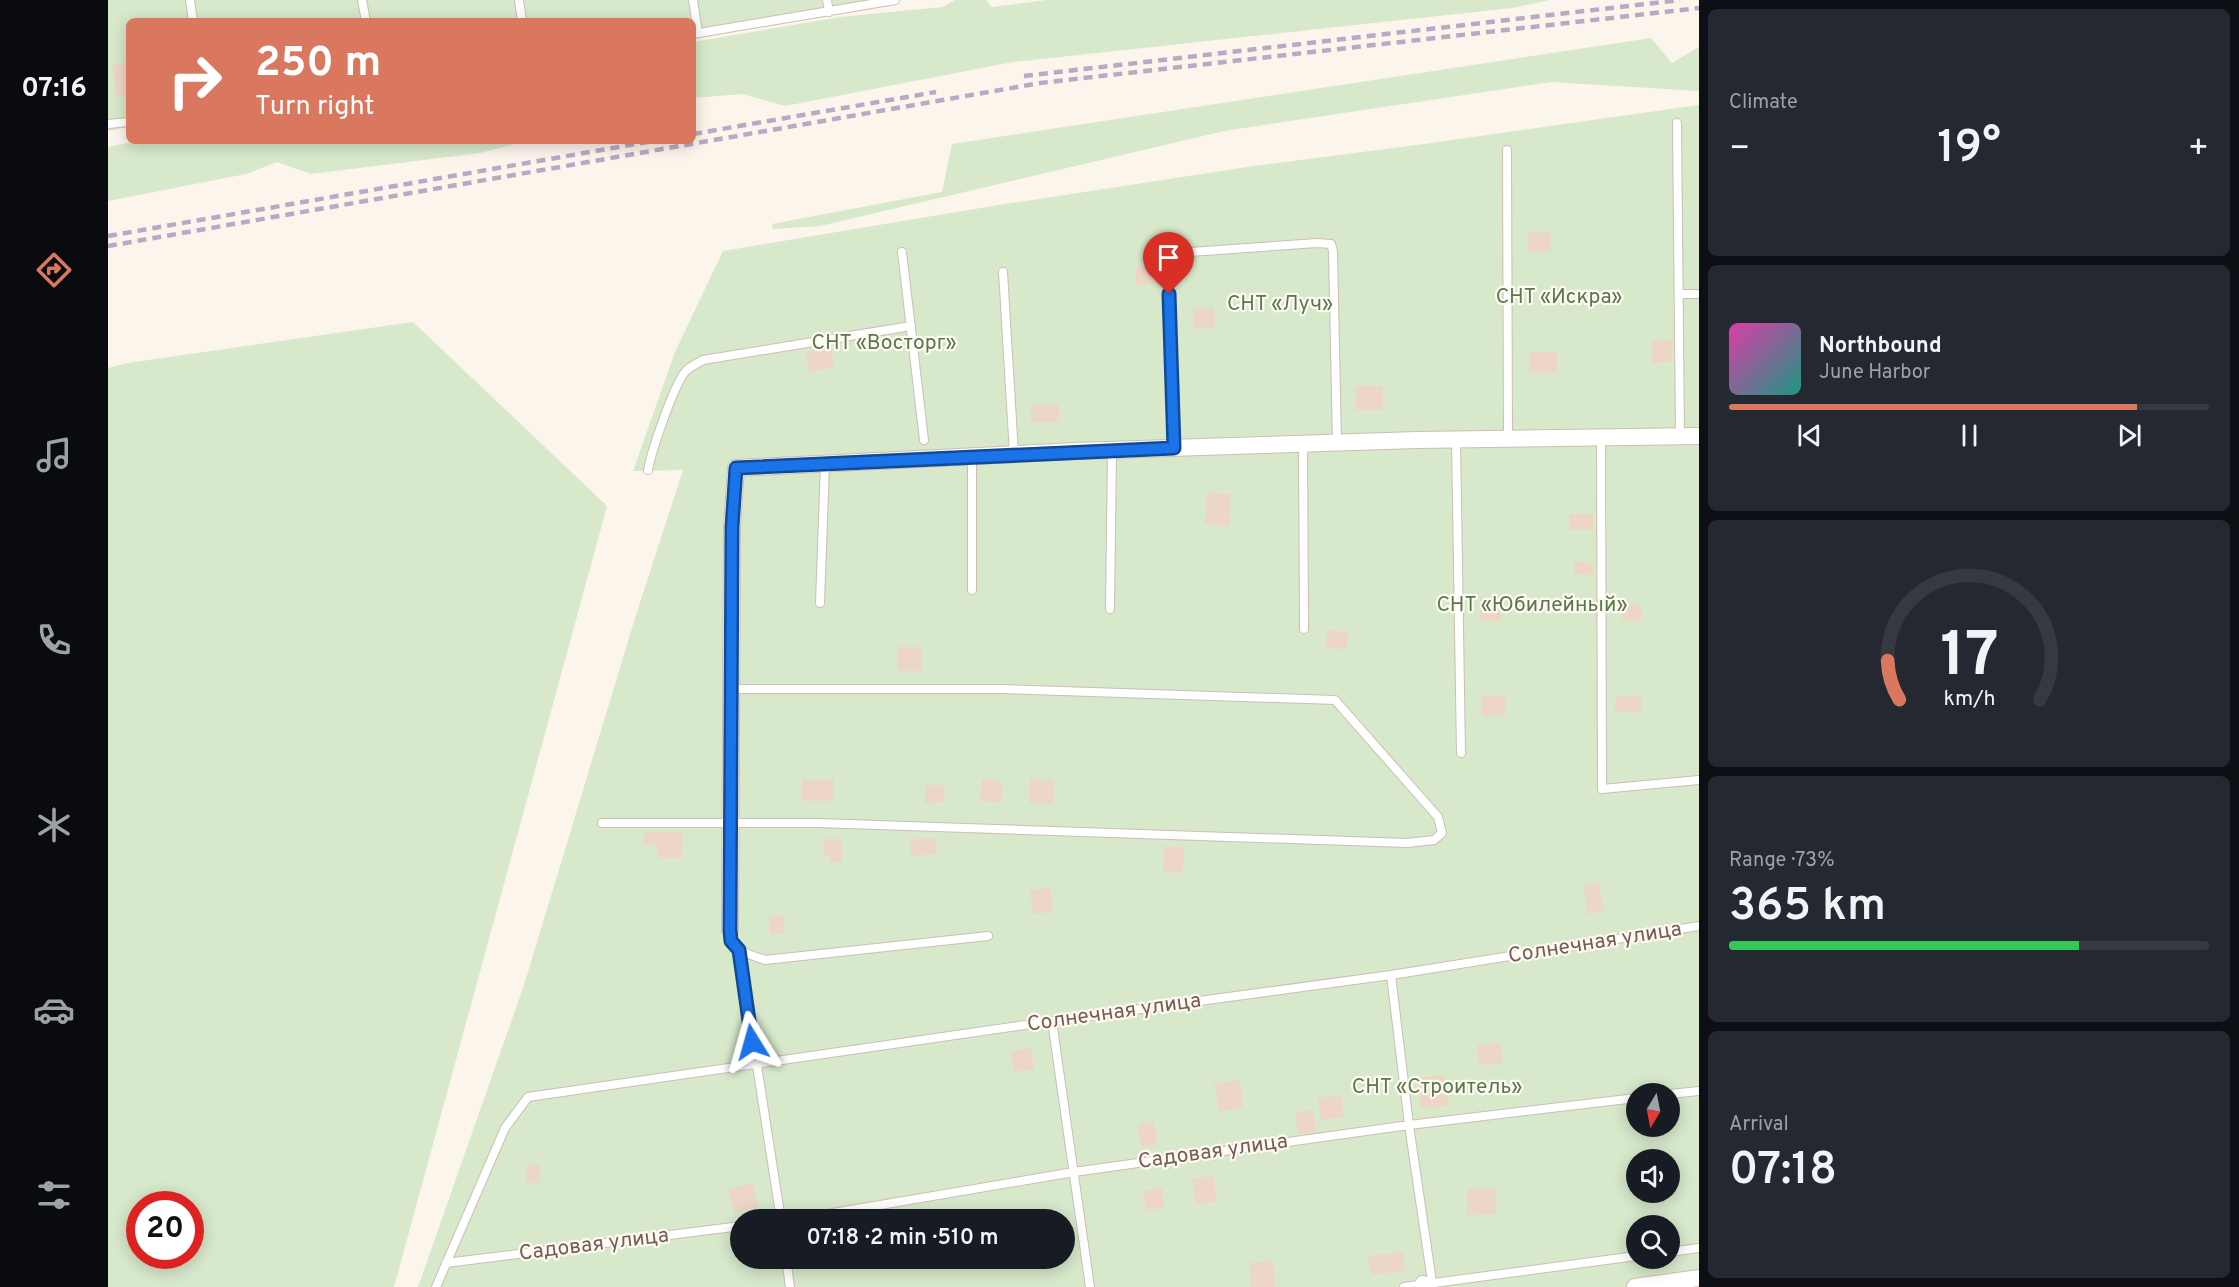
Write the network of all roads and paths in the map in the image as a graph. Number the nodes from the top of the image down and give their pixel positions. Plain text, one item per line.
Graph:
1 (190, 0) edge
2 (362, 0) edge
3 (519, 0) edge
4 (693, 0) edge
5 (827, 0) edge
6 (895, 0) edge
7 (829, 12) junction
8 (193, 18) edge
9 (365, 18) edge
10 (522, 18) edge
11 (694, 18) edge
12 (696, 34) edge
13 (126, 122) edge
14 (1677, 123) dead end
15 (108, 124) edge
16 (1507, 150) dead end
17 (902, 252) dead end
18 (1003, 272) dead end
19 (1680, 294) junction
20 (1699, 294) edge
21 (911, 326) junction
22 (1699, 436) edge
23 (1680, 437) junction
24 (1601, 438) junction
25 (1508, 439) junction
26 (924, 440) dead end
27 (1456, 440) junction
28 (1337, 443) junction
29 (1303, 444) junction
30 (1174, 448) junction
31 (1112, 450) junction
32 (1014, 454) junction
33 (972, 456) junction
34 (825, 464) junction
35 (648, 470) dead end
36 (972, 590) dead end
37 (820, 603) dead end
38 (1110, 609) dead end
39 (1304, 629) dead end
40 (731, 689) junction
41 (1461, 753) dead end
42 (1699, 780) edge
43 (602, 824) dead end
44 (730, 824) junction
45 (1699, 926) edge
46 (730, 930) joint
47 (988, 936) dead end
48 (739, 950) junction
49 (1391, 975) junction
50 (1052, 1021) junction
51 (756, 1065) junction
52 (1699, 1091) edge
53 (1680, 1093) edge
54 (1626, 1099) edge
55 (1409, 1125) junction
56 (1074, 1172) junction
57 (779, 1209) edge
58 (857, 1209) edge
59 (730, 1227) edge
60 (1699, 1248) edge
61 (1680, 1251) edge
62 (1626, 1257) edge
63 (446, 1263) junction
64 (788, 1269) edge
65 (1699, 1278) edge
66 (1426, 1284) edge
67 (436, 1287) edge
68 (790, 1287) edge
69 (1090, 1287) edge
70 (1404, 1287) edge
71 (1635, 1287) edge

1 - 8 lane
2 - 9 lane
3 - 10 lane
4 - 11 lane
5 - 7 lane
6 - 7 lane
7 - 12 lane
13 - 15 lane
14 - 19 lane
16 - 25 lane
17 - 21 lane
18 - 32 lane
19 - 20 lane
19 - 23 lane
21 - 26 lane
21 - 35 lane
22 - 23 street
23 - 24 street
24 - 25 street
24 - 42 lane
25 - 27 street
27 - 28 street
27 - 41 lane
28 - 29 street
28 - 30 lane
29 - 30 street
29 - 39 lane
30 - 31 street
31 - 32 street
31 - 38 lane
32 - 33 street
33 - 34 street
33 - 36 lane
34 - 37 lane
34 - 40 street
40 - 44 street
40 - 44 lane
43 - 44 lane
44 - 46 street
45 - 49 lane, Солнечная улица
46 - 48 lane
47 - 48 lane
48 - 51 lane
49 - 50 lane, Солнечная улица
49 - 55 lane
50 - 51 lane, Солнечная улица
50 - 56 lane
51 - 57 lane
51 - 63 lane, Солнечная улица
52 - 53 lane
54 - 55 lane, Садовая улица
55 - 56 lane, Садовая улица
55 - 66 lane
56 - 58 lane, Садовая улица
56 - 69 lane
59 - 63 lane, Садовая улица
60 - 61 lane
62 - 66 lane
63 - 67 lane
64 - 68 lane
65 - 71 street
66 - 70 lane

